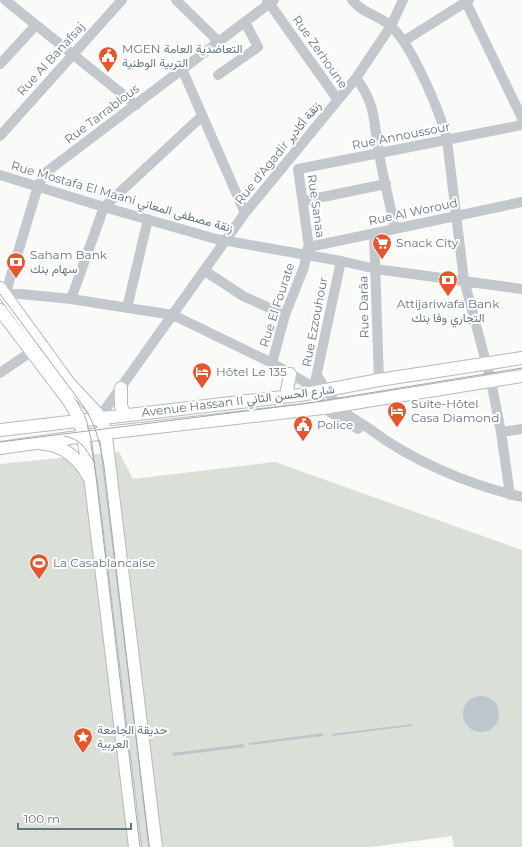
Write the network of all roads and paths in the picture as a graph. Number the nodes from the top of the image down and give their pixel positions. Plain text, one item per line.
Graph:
1 (5, 0) edge
2 (122, 0) edge
3 (176, 0) edge
4 (352, 0) edge
5 (403, 0) edge
6 (270, 1) edge
7 (467, 1) edge
8 (245, 22) junction
9 (36, 25) junction
10 (391, 26) junction
11 (404, 41) junction
12 (218, 42) junction
13 (74, 54) junction
14 (0, 64) edge
15 (182, 69) junction
16 (218, 74) dead end
17 (356, 78) junction
18 (338, 100) junction
19 (136, 105) junction
20 (202, 116) junction
21 (522, 118) edge
22 (522, 125) edge
23 (0, 136) edge
24 (447, 140) junction
25 (379, 153) junction
26 (288, 161) junction
27 (298, 169) junction
28 (0, 176) edge
29 (386, 184) junction
30 (38, 186) junction
31 (303, 201) junction
32 (522, 202) edge
33 (104, 207) junction
34 (245, 213) junction
35 (456, 216) junction
36 (148, 219) junction
37 (395, 229) junction
38 (374, 233) junction
39 (226, 241) junction
40 (307, 250) junction
41 (341, 260) junction
42 (376, 269) junction
43 (205, 271) junction
44 (464, 280) junction
45 (522, 289) edge
46 (2, 291) edge
47 (71, 299) junction
48 (127, 308) junction
49 (0, 310) edge
50 (173, 315) junction
51 (286, 315) junction
52 (32, 351) junction
53 (522, 358) edge
54 (272, 363) junction
55 (487, 364) junction
56 (0, 373) edge
57 (290, 374) junction
58 (522, 376) edge
59 (318, 377) junction
60 (379, 380) junction
61 (491, 381) junction
62 (121, 388) junction
63 (318, 390) junction
64 (286, 396) junction
65 (338, 406) junction
66 (324, 408) junction
67 (125, 415) junction
68 (99, 418) junction
69 (80, 420) junction
70 (522, 429) edge
71 (0, 430) edge
72 (501, 432) junction
73 (105, 433) junction
74 (82, 436) junction
75 (377, 436) junction
76 (32, 444) junction
77 (0, 448) edge
78 (91, 484) junction
79 (510, 495) junction
80 (522, 497) edge
81 (135, 847) edge
82 (156, 847) edge

1 - 9 street
2 - 13 street, Rue Al Banafsaj
3 - 12 street
4 - 10 street
5 - 10 street, Rue d'Agadir زنقة أكادير
6 - 8 street, Rue Tarrablous
6 - 18 street, Rue Zerhoune
7 - 11 street
7 - 21 street
8 - 12 street, Rue Tarrablous
8 - 16 street
9 - 13 street
9 - 14 street
10 - 11 street
10 - 17 street, Rue d'Agadir زنقة أكادير
11 - 24 street
12 - 15 street, Rue Tarrablous
13 - 19 street
13 - 23 street, Rue Al Banafsaj
15 - 19 street, Rue Tarrablous
15 - 20 street
17 - 18 street, Rue d'Agadir زنقة أكادير
17 - 25 street
18 - 26 street, Rue d'Agadir زنقة أكادير
19 - 30 street, Rue Tarrablous
20 - 33 street
20 - 34 street
22 - 24 street, Rue Annoussour
24 - 25 street, Rue Annoussour
24 - 35 street
25 - 27 street, Rue Annoussour
25 - 29 street
26 - 27 street
26 - 34 street, Rue d'Agadir زنقة أكادير
27 - 31 street, Rue Sanaa
28 - 30 street, Rue Mostafa El Maani زنقة مصطفى المعاني
29 - 31 street
29 - 37 street
30 - 33 street, Rue Mostafa El Maani زنقة مصطفى المعاني
30 - 46 street, Rue Tarrablous
31 - 40 street, Rue Sanaa
32 - 35 street, Rue Al Woroud
33 - 36 street, Rue Mostafa El Maani زنقة مصطفى المعاني
33 - 47 street
34 - 39 street, Rue d'Agadir زنقة أكادير
35 - 37 street, Rue Al Woroud
35 - 44 street
36 - 39 street, Rue Mostafa El Maani زنقة مصطفى المعاني
36 - 48 street
37 - 38 street, Rue Al Woroud
38 - 40 street, Rue Al Woroud
38 - 42 street, Rue Darâa
39 - 40 street, Rue Mostafa El Maani زنقة مصطفى المعاني
39 - 43 street, Rue d'Agadir زنقة أكادير
40 - 41 street, Rue Mostafa El Maani زنقة مصطفى المعاني
40 - 51 street, Rue El Fourate
41 - 42 street, Rue Mostafa El Maani زنقة مصطفى المعاني
41 - 59 street, Rue Ezzouhour
42 - 44 street, Rue Mostafa El Maani زنقة مصطفى المعاني
42 - 60 street, Rue Darâa
43 - 50 street, Rue d'Agadir زنقة أكادير
43 - 51 street
44 - 45 street, Rue Mostafa El Maani زنقة مصطفى المعاني
44 - 55 street
46 - 47 street
46 - 68 main road
47 - 48 street
48 - 50 street
49 - 52 main road
50 - 54 street
50 - 62 street, Rue d'Agadir زنقة أكادير
51 - 54 street, Rue El Fourate
52 - 56 street
52 - 69 main road
53 - 55 main road, Avenue Hassan II شارع الحسن الثاني
54 - 57 street
55 - 60 main road, Avenue Hassan II شارع الحسن الثاني
55 - 61 street
57 - 63 street
57 - 64 main road
58 - 61 main road, Avenue Hassan II شارع الحسن الثاني
59 - 63 street
59 - 63 street, Rue Ezzouhour
60 - 63 main road, Avenue Hassan II شارع الحسن الثاني
61 - 65 main road, Avenue Hassan II شارع الحسن الثاني
61 - 72 street
62 - 67 main road
62 - 68 street, Rue d'Agadir زنقة أكادير
63 - 64 main road, Avenue Hassan II شارع الحسن الثاني
63 - 65 street
63 - 66 street
64 - 67 main road, Avenue Hassan II شارع الحسن الثاني
65 - 66 main road, Avenue Hassan II شارع الحسن الثاني
65 - 75 street
66 - 73 main road, Avenue Hassan II شارع الحسن الثاني
66 - 75 street
67 - 68 main road, Avenue Hassan II شارع الحسن الثاني
68 - 69 main road, Avenue Hassan II شارع الحسن الثاني
68 - 73 main road
69 - 71 main road, Avenue Hassan II شارع الحسن الثاني
69 - 74 main road
70 - 72 street
72 - 79 street
73 - 74 main road, Avenue Hassan II شارع الحسن الثاني
73 - 82 main road
74 - 76 main road, Avenue Hassan II شارع الحسن الثاني
74 - 78 main road
75 - 79 street
76 - 77 main road, Avenue Hassan II شارع الحسن الثاني
76 - 78 main road
78 - 81 main road
79 - 80 street

